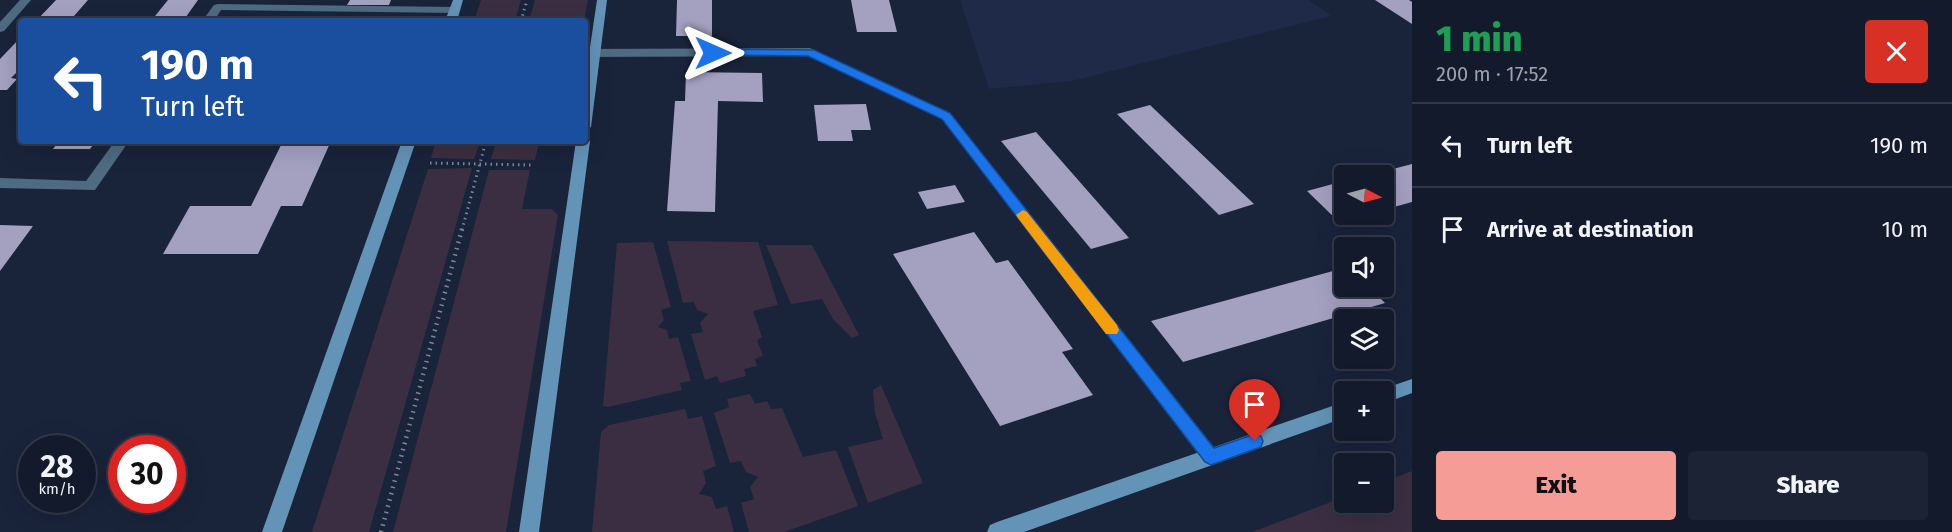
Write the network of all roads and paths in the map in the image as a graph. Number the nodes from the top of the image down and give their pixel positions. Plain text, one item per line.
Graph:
1 (26, 0) edge
2 (527, 0) edge
3 (602, 0) edge
4 (455, 10) edge
5 (210, 18) edge
6 (522, 18) edge
7 (0, 29) edge
8 (590, 53) edge
9 (588, 83) edge
10 (120, 144) edge
11 (408, 144) edge
12 (485, 144) edge
13 (583, 144) edge
14 (430, 163) dead end
15 (481, 164) junction
16 (531, 165) dead end
17 (0, 183) edge
18 (1412, 386) edge
19 (1394, 392) edge
20 (1334, 414) edge
21 (1211, 457) junction
22 (272, 532) edge
23 (381, 532) edge
24 (530, 532) edge
25 (997, 532) edge

1 - 7 street
2 - 6 path
3 - 8 street
4 - 5 street
8 - 9 street
8 - 21 street
10 - 17 street
11 - 22 street
12 - 15 path
13 - 24 street
14 - 15 path
15 - 16 path
15 - 23 path
18 - 19 street
20 - 21 street
21 - 25 street

